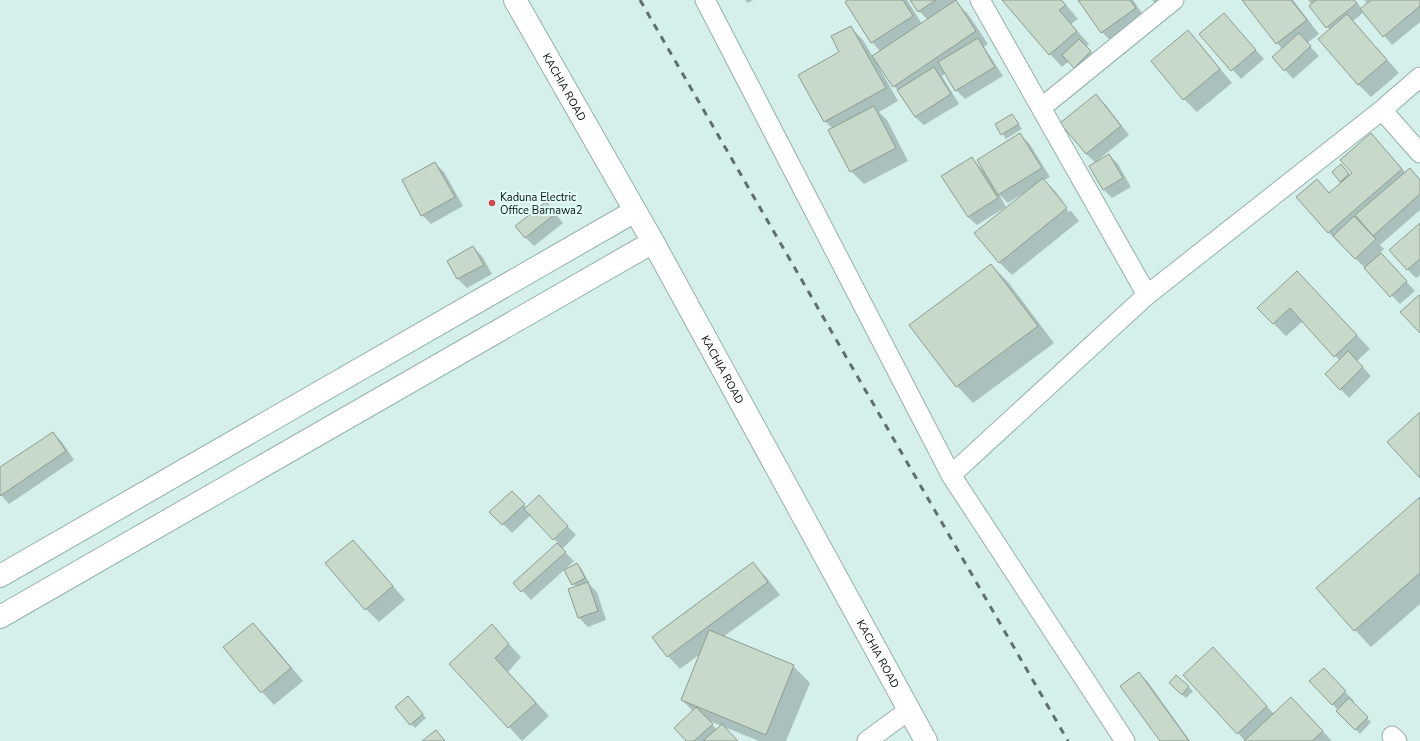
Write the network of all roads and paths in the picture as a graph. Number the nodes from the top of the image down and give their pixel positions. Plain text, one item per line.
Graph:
1 (515, 0) edge
2 (705, 0) edge
3 (980, 0) edge
4 (1174, 0) edge
5 (1420, 77) edge
6 (1041, 108) junction
7 (1382, 110) junction
8 (1420, 153) edge
9 (635, 211) junction
10 (653, 242) junction
11 (1146, 295) junction
12 (951, 475) junction
13 (0, 576) edge
14 (0, 617) edge
15 (909, 710) junction
16 (867, 741) edge
17 (926, 741) edge
18 (1125, 741) edge

1 - 9 street, KACHIA ROAD
2 - 12 street
3 - 6 street
4 - 6 street
5 - 7 street
6 - 11 street
7 - 8 street
7 - 11 street
9 - 10 street, KACHIA ROAD
9 - 13 street
10 - 14 street
10 - 15 street, KACHIA ROAD
11 - 12 street
12 - 18 street
15 - 16 street
15 - 17 street, KACHIA ROAD

